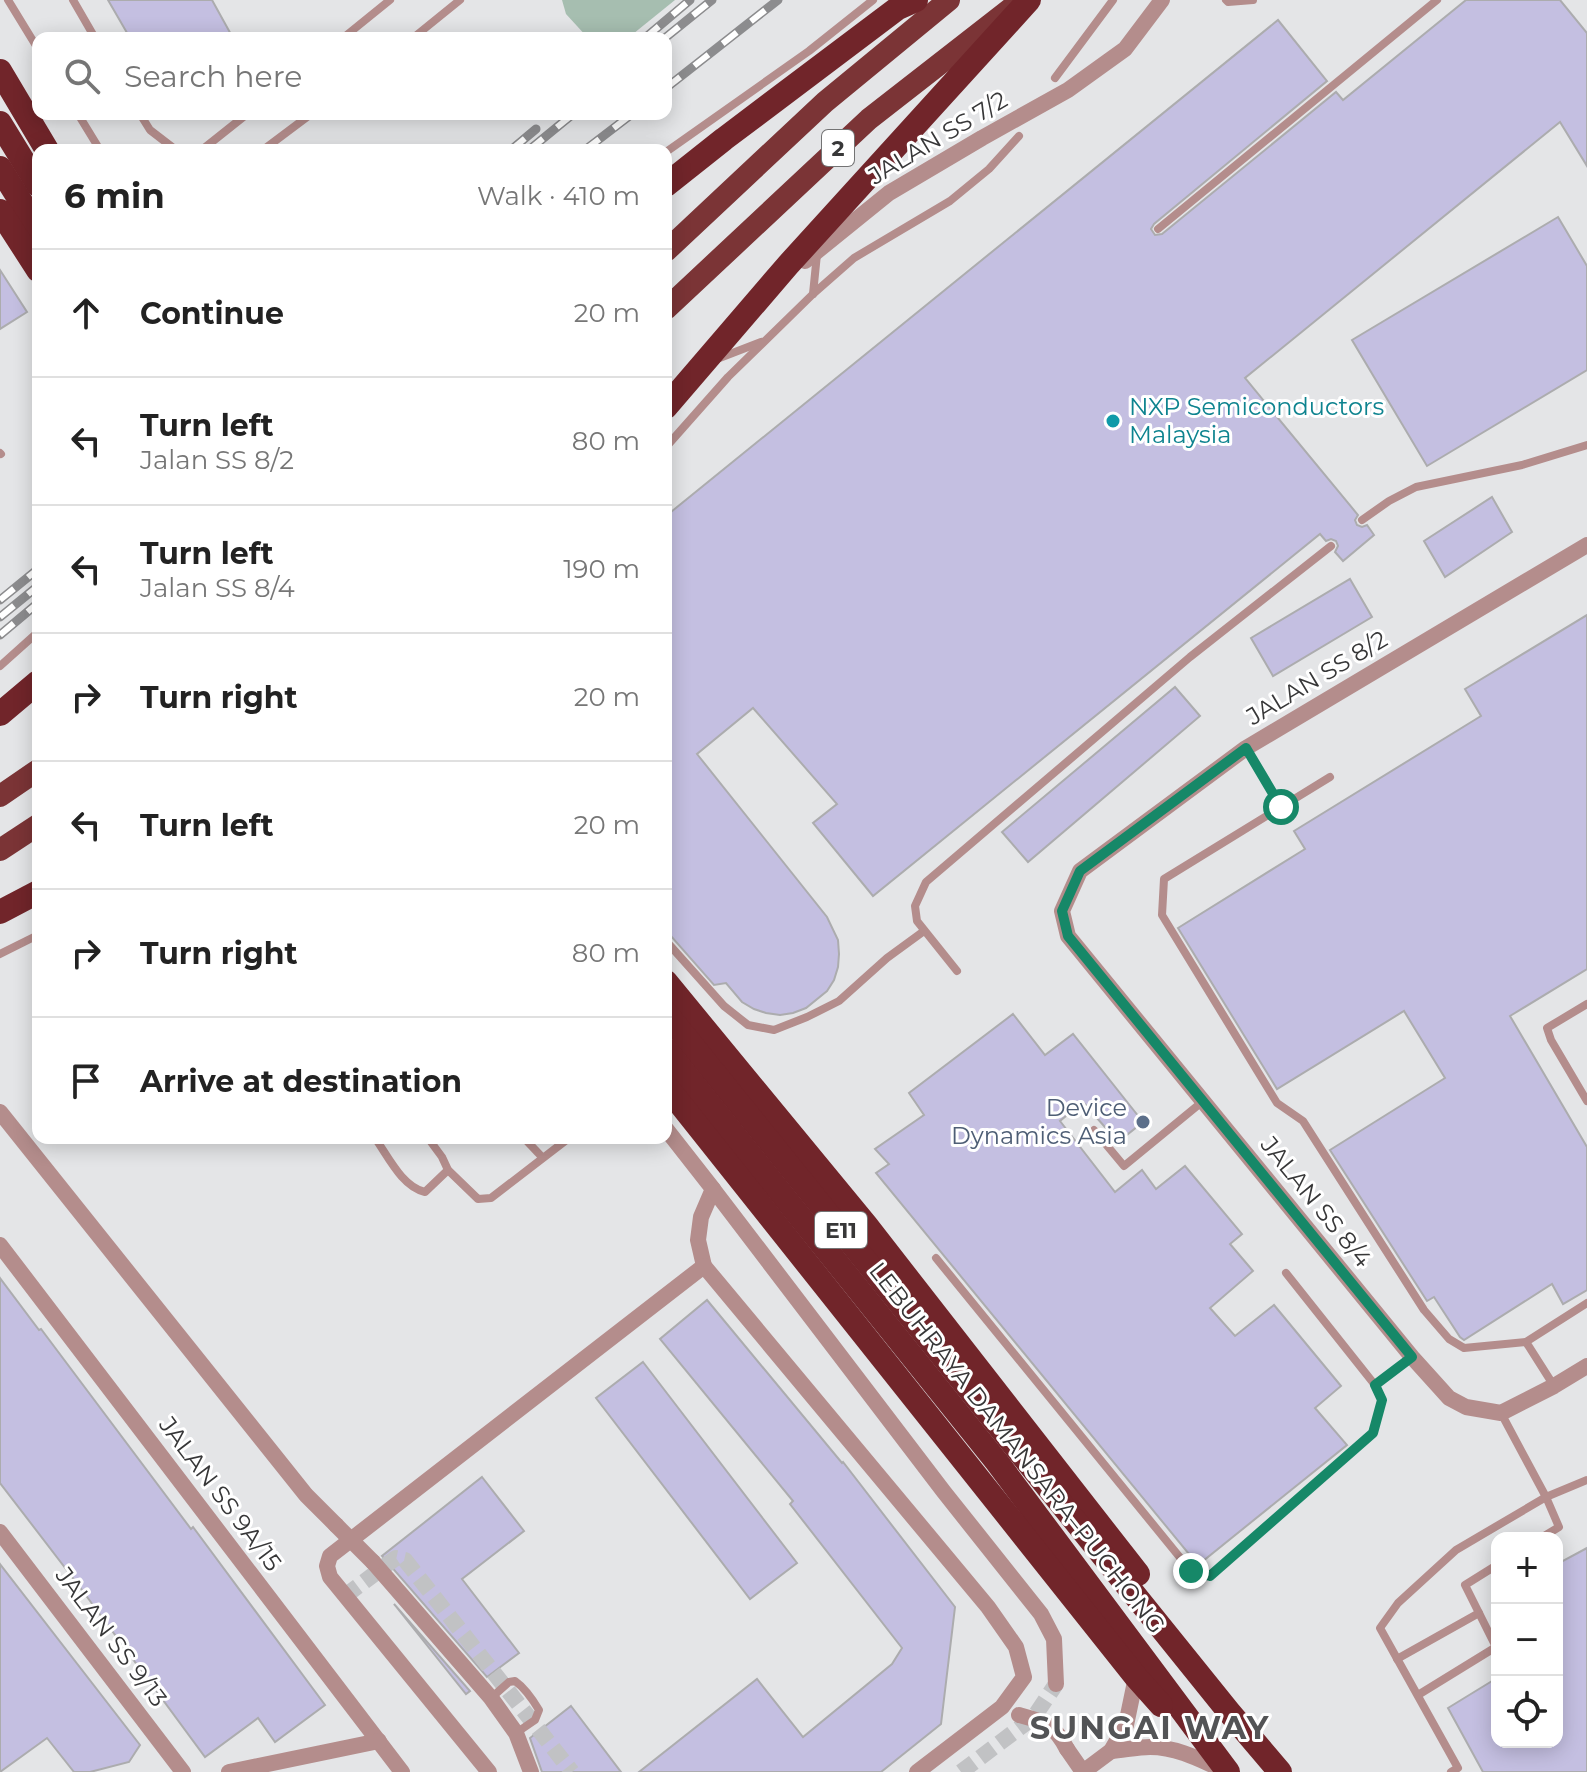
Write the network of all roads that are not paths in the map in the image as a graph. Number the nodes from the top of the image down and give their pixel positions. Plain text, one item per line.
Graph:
1 (8, 0) edge
2 (73, 0) edge
3 (390, 0) edge
4 (460, 0) edge
5 (873, 0) edge
6 (916, 0) edge
7 (949, 0) edge
8 (1021, 0) edge
9 (1029, 0) edge
10 (1113, 0) edge
11 (1162, 0) edge
12 (1226, 0) edge
13 (1253, 0) edge
14 (1437, 0) edge
15 (92, 32) edge
16 (350, 32) edge
17 (420, 32) edge
18 (32, 39) edge
19 (0, 71) edge
20 (1055, 78) dead end
21 (742, 99) junction
22 (736, 112) dead end
23 (82, 120) edge
24 (144, 120) edge
25 (239, 120) edge
26 (303, 120) edge
27 (0, 123) edge
28 (1019, 136) dead end
29 (43, 144) edge
30 (96, 144) edge
31 (168, 144) edge
32 (209, 144) edge
33 (271, 144) edge
34 (672, 148) edge
35 (0, 168) edge
36 (32, 175) edge
37 (672, 180) edge
38 (0, 211) edge
39 (32, 219) edge
40 (1158, 229) dead end
41 (672, 245) edge
42 (817, 250) junction
43 (32, 261) edge
44 (813, 294) junction
45 (672, 303) edge
46 (739, 321) junction
47 (765, 341) junction
48 (702, 366) junction
49 (672, 400) edge
50 (672, 440) edge
51 (1587, 445) edge
52 (1362, 520) dead end
53 (1587, 545) edge
54 (1331, 546) dead end
55 (32, 637) edge
56 (0, 666) edge
57 (32, 687) edge
58 (0, 714) edge
59 (1246, 748) junction
60 (32, 774) edge
61 (1330, 777) dead end
62 (0, 796) edge
63 (1281, 807) junction
64 (32, 829) edge
65 (0, 850) edge
66 (32, 895) edge
67 (1062, 911) joint
68 (0, 912) edge
69 (924, 931) junction
70 (32, 938) edge
71 (672, 948) edge
72 (0, 954) edge
73 (957, 971) dead end
74 (672, 989) edge
75 (1587, 1004) edge
76 (672, 1021) edge
77 (672, 1057) edge
78 (672, 1094) edge
79 (1203, 1101) junction
80 (1587, 1101) edge
81 (0, 1112) edge
82 (1094, 1130) dead end
83 (672, 1137) edge
84 (379, 1144) edge
85 (432, 1144) edge
86 (530, 1144) edge
87 (560, 1144) edge
88 (542, 1157) junction
89 (448, 1170) junction
90 (713, 1189) junction
91 (0, 1245) edge
92 (936, 1258) dead end
93 (704, 1266) junction
94 (1286, 1273) dead end
95 (1587, 1303) edge
96 (1526, 1342) junction
97 (1412, 1357) junction
98 (1587, 1366) edge
99 (1375, 1385) junction
100 (1554, 1386) junction
101 (1501, 1413) junction
102 (1006, 1455) junction
103 (1587, 1480) edge
104 (1546, 1497) junction
105 (0, 1532) edge
106 (1551, 1532) edge
107 (1491, 1569) edge
108 (1479, 1613) junction
109 (1397, 1659) junction
110 (1136, 1677) junction
111 (1056, 1684) tunnel mouth
112 (1418, 1695) junction
113 (491, 1698) junction
114 (1002, 1707) junction
115 (1229, 1712) junction
116 (1198, 1732) junction
117 (516, 1733) junction
118 (379, 1741) junction
119 (1111, 1751) junction
120 (1456, 1771) edge
121 (183, 1772) edge
122 (229, 1772) edge
123 (402, 1772) edge
124 (489, 1772) edge
125 (531, 1772) edge
126 (917, 1772) edge
127 (1083, 1772) edge
128 (1228, 1772) edge
129 (1280, 1772) edge

1 - 18 lane
2 - 15 lane
3 - 16 lane
4 - 17 lane
5 - 21 lane
6 - 37 highway
7 - 41 highway, 2
8 - 45 highway, 2
9 - 46 highway
10 - 20 lane
11 - 42 street, JALAN SS 7/2
12 - 13 lane
14 - 40 lane
19 - 29 highway
21 - 22 lane
21 - 34 lane
23 - 30 lane
24 - 31 lane
25 - 32 lane
26 - 33 lane
27 - 36 highway
28 - 44 lane
35 - 39 highway
38 - 43 highway
42 - 44 lane
42 - 46 street, JALAN SS 7/2
44 - 47 lane
46 - 48 highway
47 - 48 lane
47 - 50 lane
48 - 49 highway
51 - 52 lane
53 - 59 street, JALAN SS 8/2
54 - 69 lane
55 - 56 lane
57 - 58 highway
59 - 63 lane
59 - 67 street, JALAN SS 8/2
60 - 62 highway
61 - 63 lane
63 - 96 lane
64 - 65 highway
66 - 68 highway
67 - 79 street, JALAN SS 8/4
69 - 71 lane
69 - 73 lane
70 - 72 lane
74 - 115 highway
75 - 80 lane
76 - 102 highway, LEBUHRAYA DAMANSARA–PUCHONG / E11
77 - 102 highway, LEBUHRAYA DAMANSARA–PUCHONG / E11
78 - 110 highway
79 - 82 lane
79 - 97 street, JALAN SS 8/4
81 - 113 street, bridge
83 - 90 street
84 - 89 lane
85 - 89 lane
86 - 88 lane
87 - 88 lane
88 - 89 lane
90 - 93 street
90 - 111 street
91 - 118 street, JALAN SS 9A/15
92 - 99 lane
93 - 114 street
93 - 124 street
94 - 99 lane
95 - 96 lane
96 - 100 lane
97 - 99 lane
97 - 101 street, JALAN SS 8/4
98 - 100 street
100 - 101 street
101 - 104 lane
102 - 115 highway, LEBUHRAYA DAMANSARA–PUCHONG / E11
102 - 116 highway, LEBUHRAYA DAMANSARA–PUCHONG / E11
103 - 104 lane
104 - 106 lane
104 - 109 lane
105 - 121 street, JALAN SS 9/13
107 - 108 lane
108 - 109 lane
108 - 112 lane
109 - 112 lane
110 - 116 highway
110 - 119 street
112 - 120 lane
113 - 117 street
113 - 117 lane
114 - 126 street
114 - 127 street, bridge
115 - 129 highway, LEBUHRAYA DAMANSARA–PUCHONG / E11
116 - 128 highway, LEBUHRAYA DAMANSARA–PUCHONG / E11
117 - 125 street
118 - 122 street
118 - 123 street, JALAN SS 9A/15
119 - 127 street
119 - 128 street

